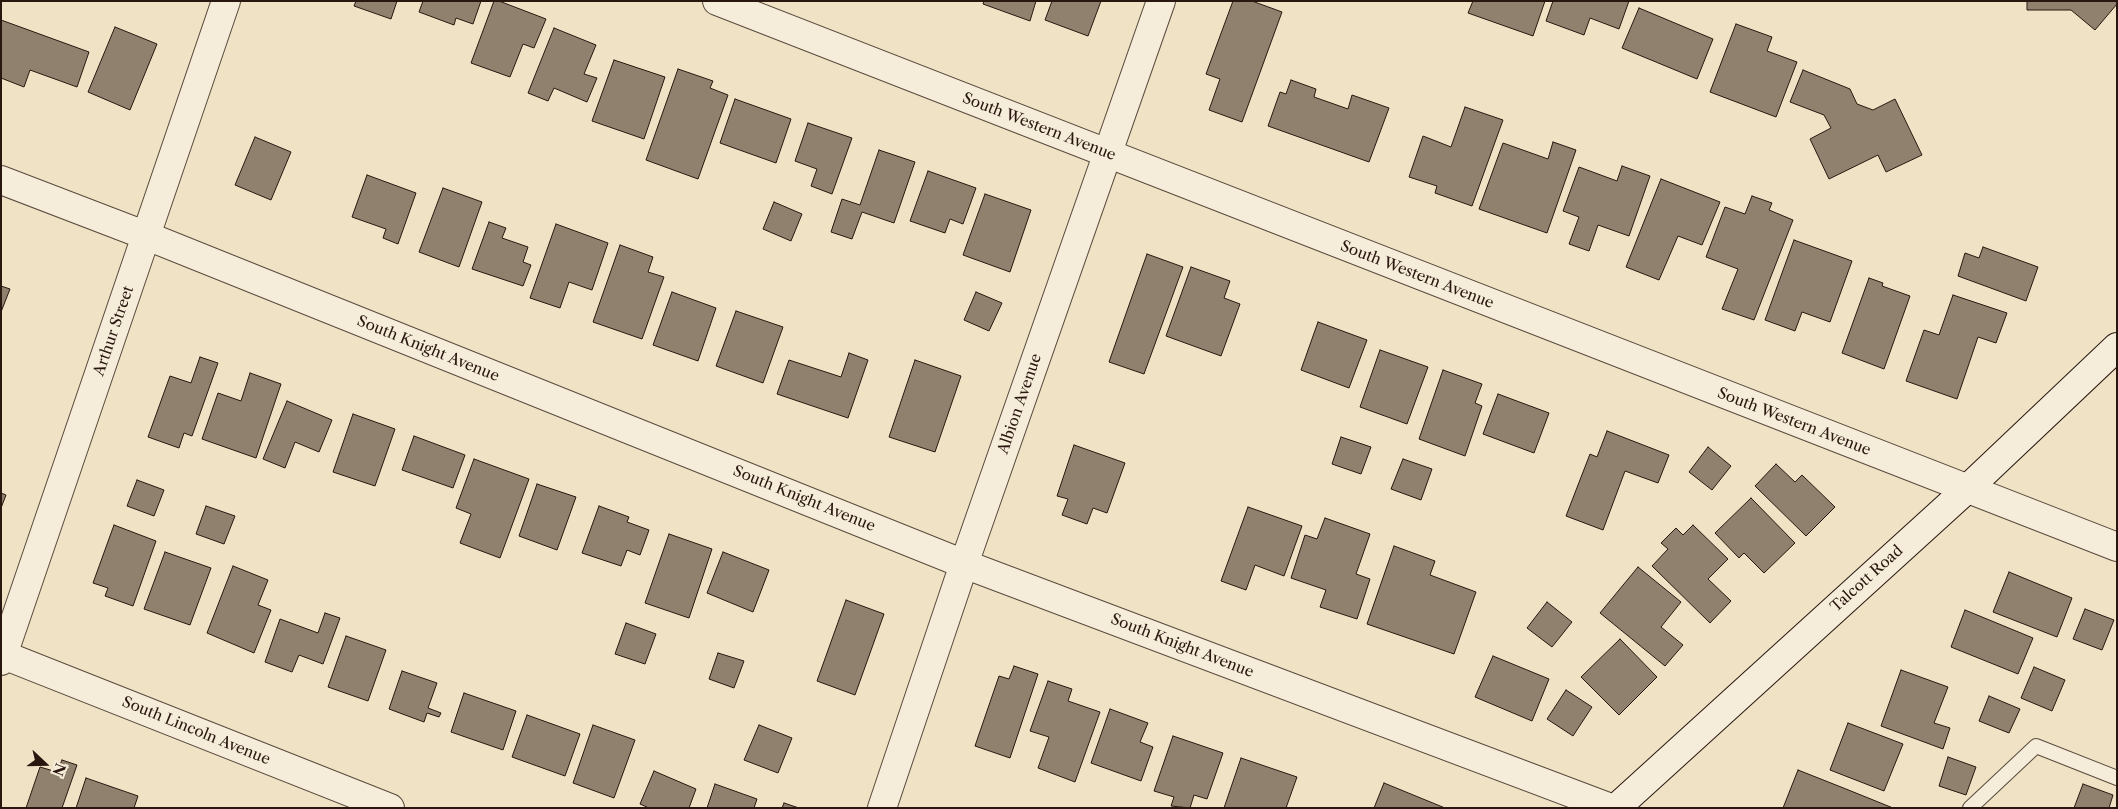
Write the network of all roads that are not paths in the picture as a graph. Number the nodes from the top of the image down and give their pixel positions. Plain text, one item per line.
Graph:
1 (226, 1) edge
2 (717, 1) edge
3 (1161, 1) edge
4 (1107, 154) junction
5 (1, 180) edge
6 (147, 236) junction
7 (2117, 347) edge
8 (1966, 490) junction
9 (2117, 547) edge
10 (964, 564) junction
11 (2, 656) edge
12 (2117, 778) edge
13 (390, 808) edge
14 (882, 808) edge
15 (1611, 808) edge
16 (1616, 808) edge
17 (1970, 808) edge

1 - 6 street, Arthur Street
2 - 4 street, South Western Avenue
3 - 4 street, Albion Avenue
4 - 8 street, South Western Avenue
4 - 10 street, Albion Avenue
5 - 6 street, South Knight Avenue
6 - 10 street, South Knight Avenue
6 - 11 street, Arthur Street
7 - 8 street, Talcott Road
8 - 9 street, South Western Avenue
8 - 16 street, Talcott Road
10 - 14 street, Albion Avenue
10 - 15 street, South Knight Avenue
11 - 13 street, South Lincoln Avenue
12 - 17 lane

